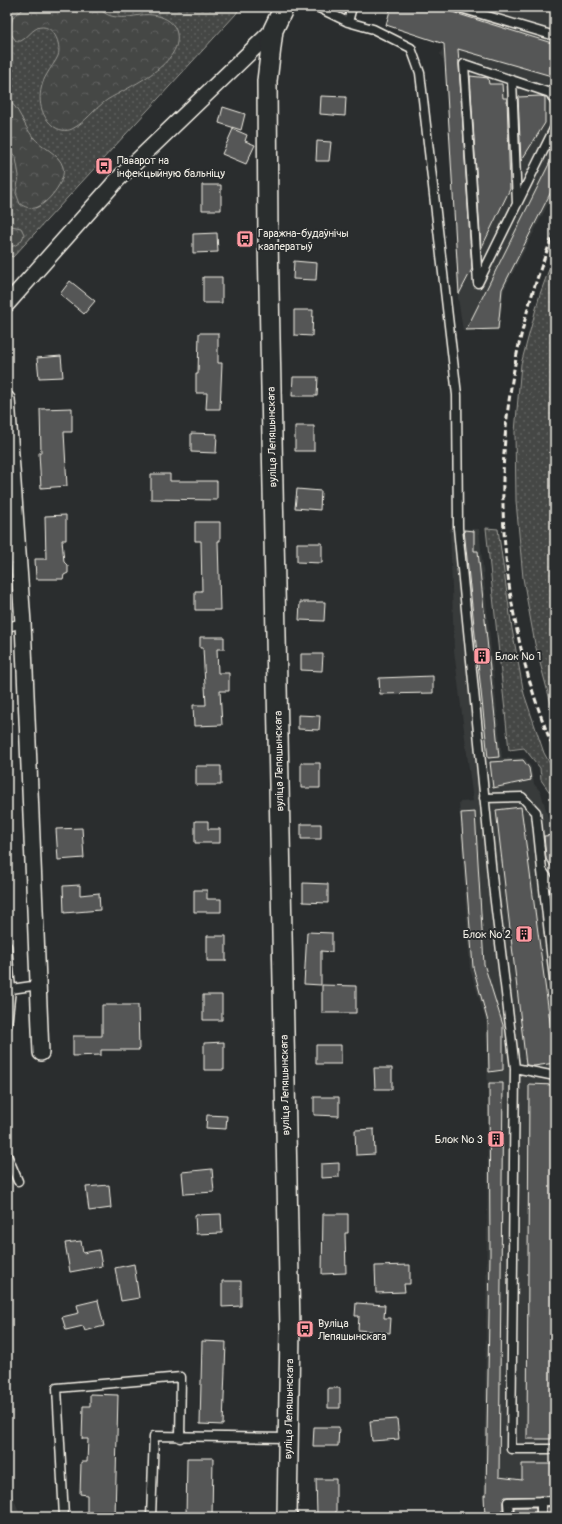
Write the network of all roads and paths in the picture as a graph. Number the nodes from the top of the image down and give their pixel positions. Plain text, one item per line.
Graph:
1 (284, 7) edge
2 (317, 7) edge
3 (352, 7) edge
4 (457, 7) edge
5 (348, 22) junction
6 (274, 30) junction
7 (555, 36) edge
8 (512, 80) junction
9 (555, 86) edge
10 (550, 93) junction
11 (555, 102) edge
12 (555, 128) edge
13 (517, 204) junction
14 (7, 304) edge
15 (7, 399) edge
16 (23, 623) junction
17 (7, 627) edge
18 (484, 798) junction
19 (542, 870) junction
20 (555, 889) edge
21 (7, 946) edge
22 (39, 985) junction
23 (555, 988) edge
24 (11, 989) junction
25 (7, 1026) edge
26 (41, 1053) dead end
27 (515, 1068) junction
28 (555, 1076) edge
29 (7, 1155) edge
30 (18, 1181) dead end
31 (180, 1438) junction
32 (288, 1438) junction
33 (555, 1449) edge
34 (541, 1501) junction
35 (555, 1501) edge
36 (64, 1517) edge
37 (151, 1517) edge
38 (287, 1517) edge
39 (509, 1517) edge
40 (541, 1517) edge

1 - 6 street, вуліца Лепяшынскага
2 - 5 lane
3 - 5 lane
4 - 7 lane
5 - 18 lane
6 - 14 street
6 - 32 street, вуліца Лепяшынскага
8 - 10 lane
8 - 13 lane
8 - 13 lane
9 - 10 lane
10 - 11 lane
12 - 13 lane
15 - 16 street
16 - 17 lane
16 - 22 street
18 - 19 lane
18 - 27 lane
19 - 20 lane
19 - 23 lane
21 - 24 lane
22 - 24 lane
22 - 26 street
24 - 25 lane
27 - 28 lane
27 - 33 lane
29 - 30 lane
31 - 32 lane
31 - 36 lane
31 - 37 lane
32 - 38 street, вуліца Лепяшынскага
34 - 35 lane
34 - 39 lane
34 - 40 lane

